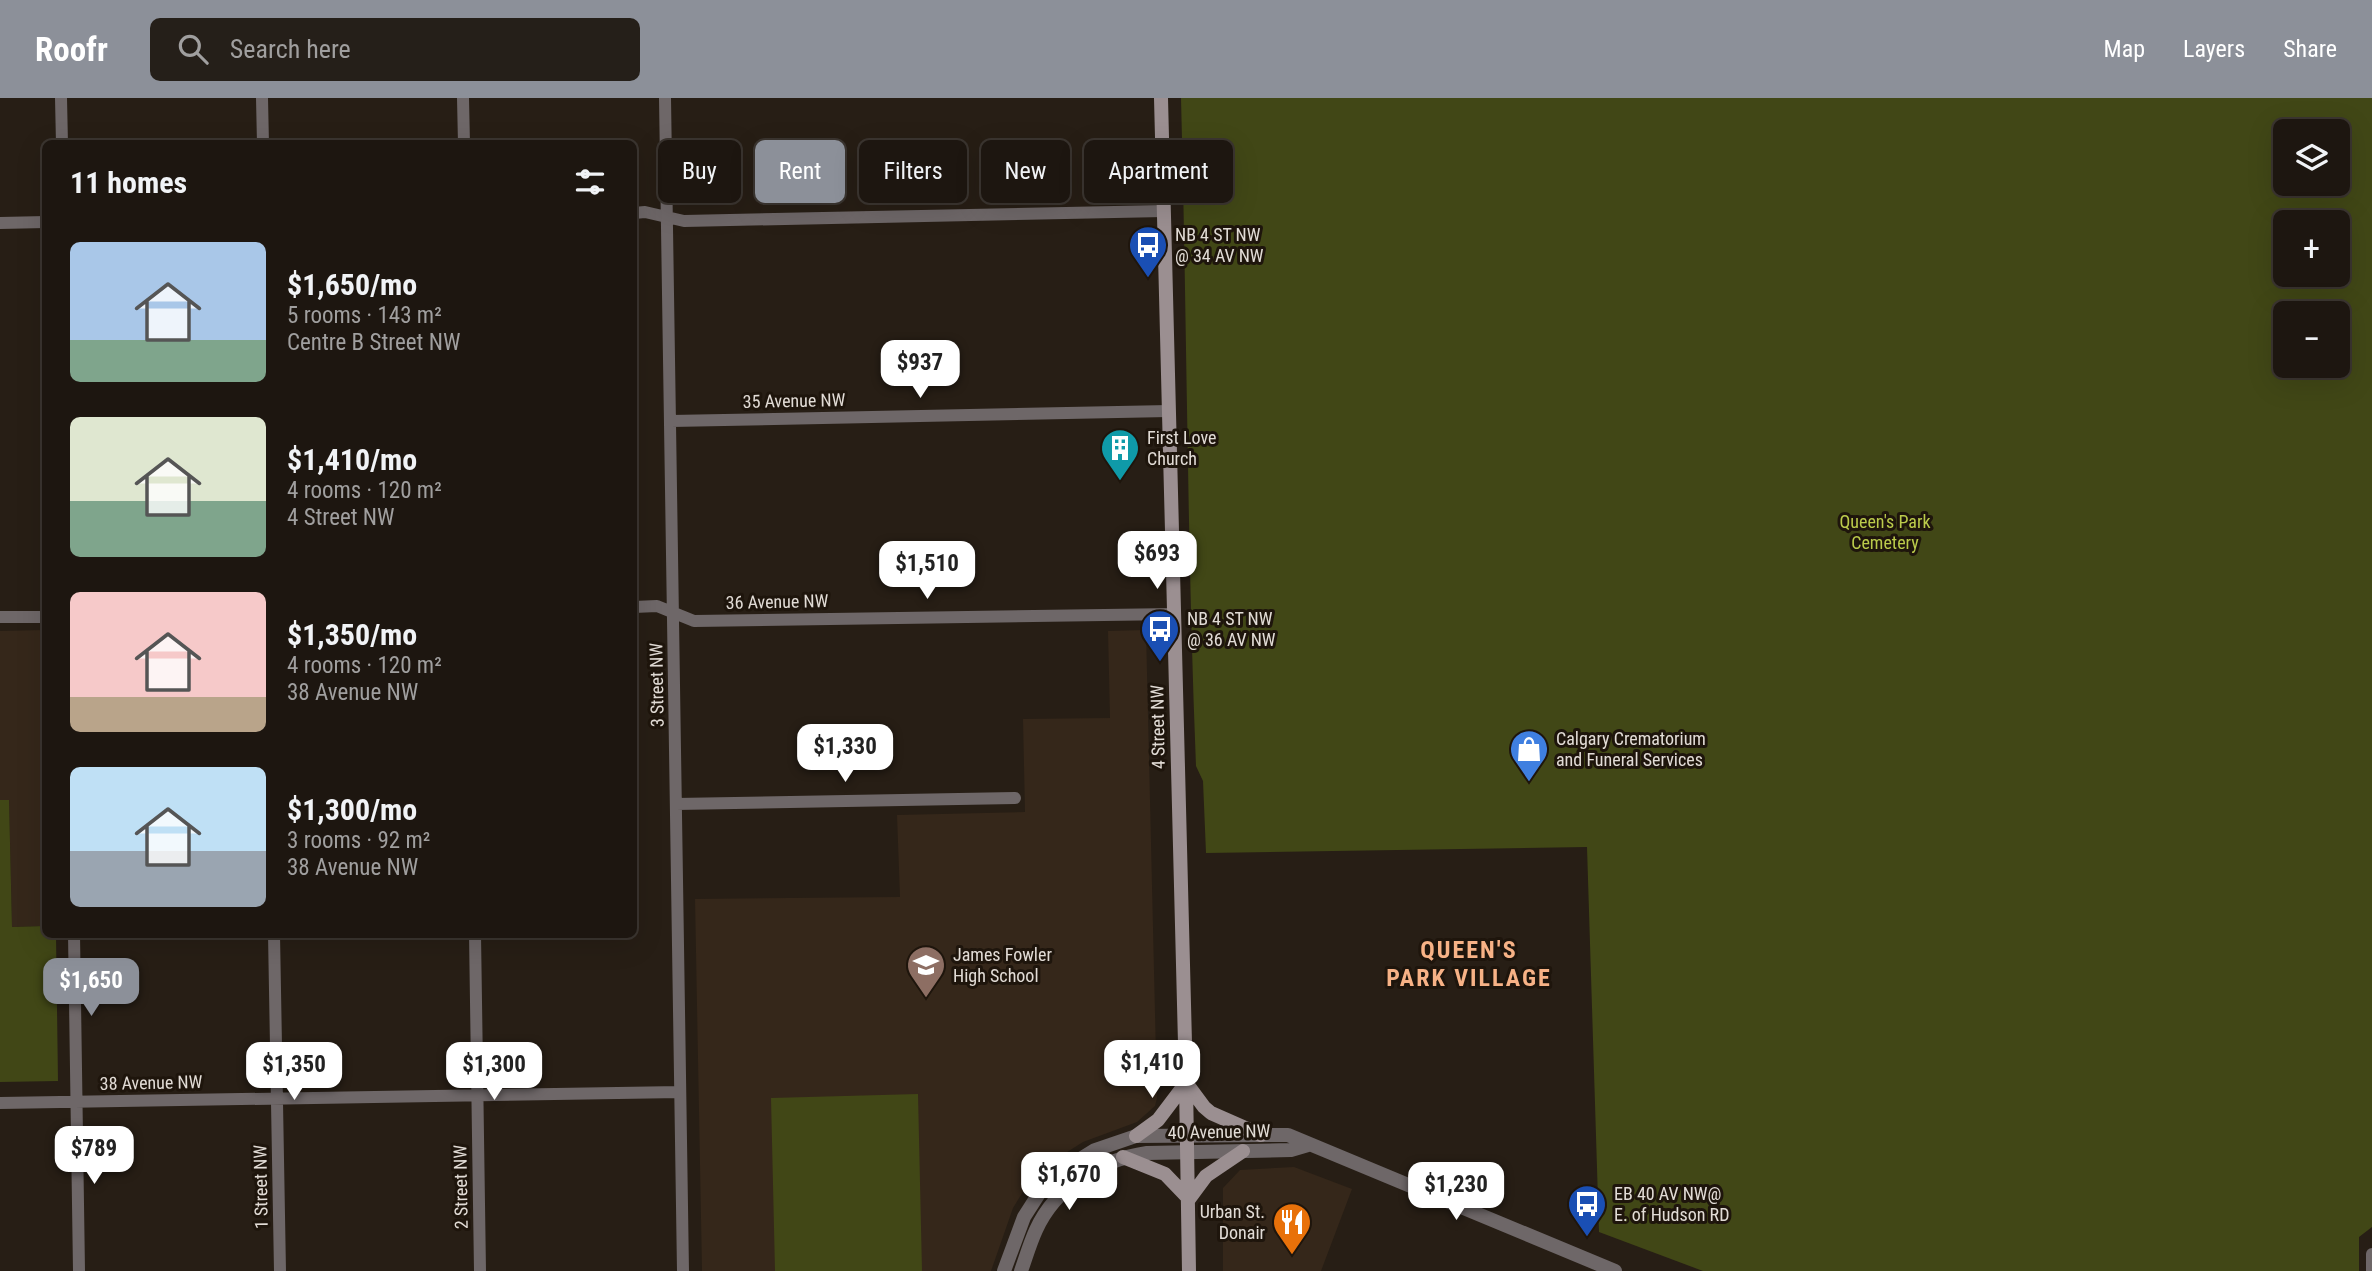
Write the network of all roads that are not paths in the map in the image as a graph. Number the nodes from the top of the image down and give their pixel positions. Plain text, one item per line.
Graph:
1 (61, 98) edge
2 (262, 98) edge
3 (463, 98) edge
4 (665, 98) edge
5 (1161, 98) edge
6 (62, 140) edge
7 (263, 140) edge
8 (464, 140) edge
9 (1164, 211) junction
10 (637, 213) edge
11 (666, 217) junction
12 (42, 222) edge
13 (0, 223) edge
14 (1169, 411) junction
15 (671, 421) junction
16 (637, 607) edge
17 (674, 613) junction
18 (1175, 614) junction
19 (42, 617) edge
20 (0, 618) edge
21 (1015, 798) dead end
22 (676, 804) junction
23 (74, 938) edge
24 (274, 938) edge
25 (475, 938) edge
26 (1186, 1083) junction
27 (680, 1092) junction
28 (477, 1095) junction
29 (277, 1098) junction
30 (75, 1102) junction
31 (0, 1103) edge
32 (1188, 1135) junction
33 (1261, 1135) junction
34 (1136, 1136) junction
35 (1308, 1145) junction
36 (1188, 1152) junction
37 (1243, 1152) junction
38 (1123, 1157) junction
39 (1189, 1199) junction
40 (2372, 1254) edge
41 (79, 1271) edge
42 (280, 1271) edge
43 (480, 1271) edge
44 (683, 1271) edge
45 (1004, 1271) edge
46 (1021, 1271) edge
47 (1189, 1271) edge
48 (1615, 1271) edge
49 (2372, 1271) edge

1 - 6 street
2 - 7 street
3 - 8 street
4 - 11 street, 3 Street NW
5 - 9 main road, 4 Street NW
9 - 11 street
9 - 14 main road, 4 Street NW
10 - 11 street
11 - 15 street, 3 Street NW
12 - 13 street
14 - 15 street, 35 Avenue NW
14 - 18 main road, 4 Street NW
15 - 17 street, 3 Street NW
16 - 17 street, 36 Avenue NW
17 - 18 street, 36 Avenue NW
17 - 22 street, 3 Street NW
18 - 26 main road, 4 Street NW
19 - 20 street
21 - 22 street
22 - 27 street, 3 Street NW
23 - 30 street
24 - 29 street, 1 Street NW
25 - 28 street, 2 Street NW
26 - 32 main road, 4 Street NW
26 - 33 main road
26 - 34 main road
27 - 28 street, 38 Avenue NW
27 - 44 street, 3 Street NW
28 - 29 street, 38 Avenue NW
28 - 43 street, 2 Street NW
29 - 30 street, 38 Avenue NW
29 - 42 street, 1 Street NW
30 - 31 street, 38 Avenue NW
30 - 41 street
32 - 33 street, 40 Avenue NW
32 - 34 street, 40 Avenue NW
32 - 36 main road, 4 Street NW
33 - 35 street, 40 Avenue NW
34 - 45 street, 40 Avenue NW
35 - 37 street, 40 Avenue NW
35 - 48 street, 40 Avenue NW
36 - 37 street, 40 Avenue NW
36 - 38 street, 40 Avenue NW
36 - 39 main road, 4 Street NW
37 - 39 main road
38 - 39 main road
38 - 46 street, 40 Avenue NW
39 - 47 main road, 4 Street NW
40 - 49 street

